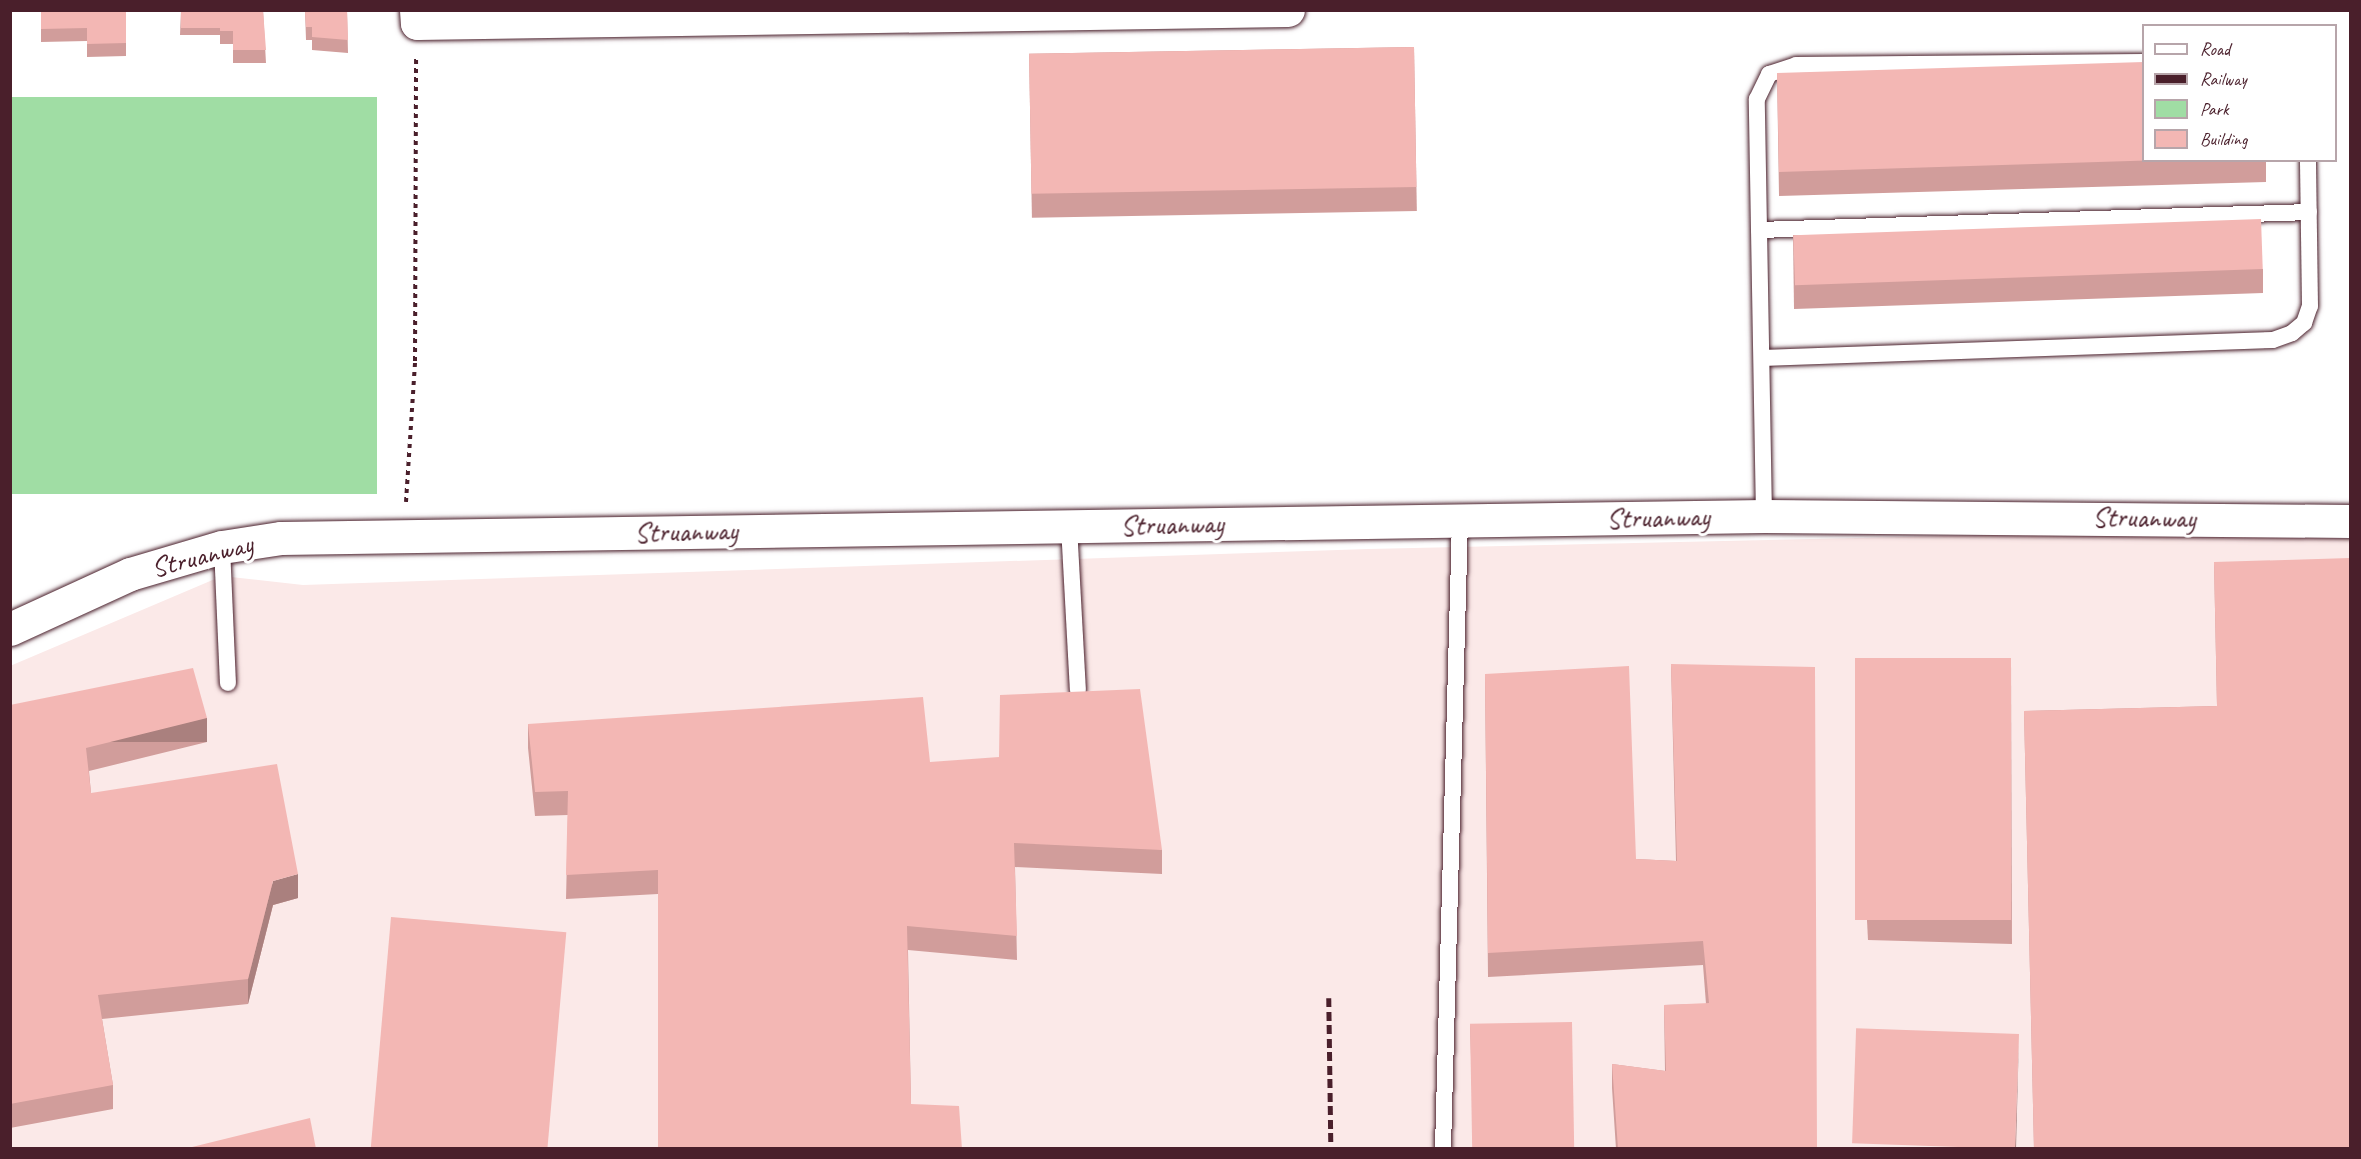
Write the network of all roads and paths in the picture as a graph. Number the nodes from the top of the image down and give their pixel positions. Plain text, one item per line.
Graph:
1 (1288, 10) edge
2 (1243, 11) edge
3 (416, 17) edge
4 (2142, 62) edge
5 (2308, 162) edge
6 (2309, 212) junction
7 (1759, 230) junction
8 (1762, 358) junction
9 (1764, 516) junction
10 (1460, 521) junction
11 (2350, 521) edge
12 (1069, 526) junction
13 (404, 536) junction
14 (222, 547) junction
15 (10, 630) edge
16 (228, 683) dead end
17 (1078, 690) edge
18 (1443, 1149) edge

1 - 2 street
2 - 3 street
3 - 13 path
4 - 7 lane
5 - 6 lane
6 - 7 lane
6 - 8 lane
7 - 8 lane
8 - 9 lane
9 - 10 street, Struanway
9 - 11 street, Struanway
10 - 12 street, Struanway
10 - 18 lane
12 - 13 street, Struanway
12 - 17 lane
13 - 14 street, Struanway
14 - 15 street, Struanway
14 - 16 lane

